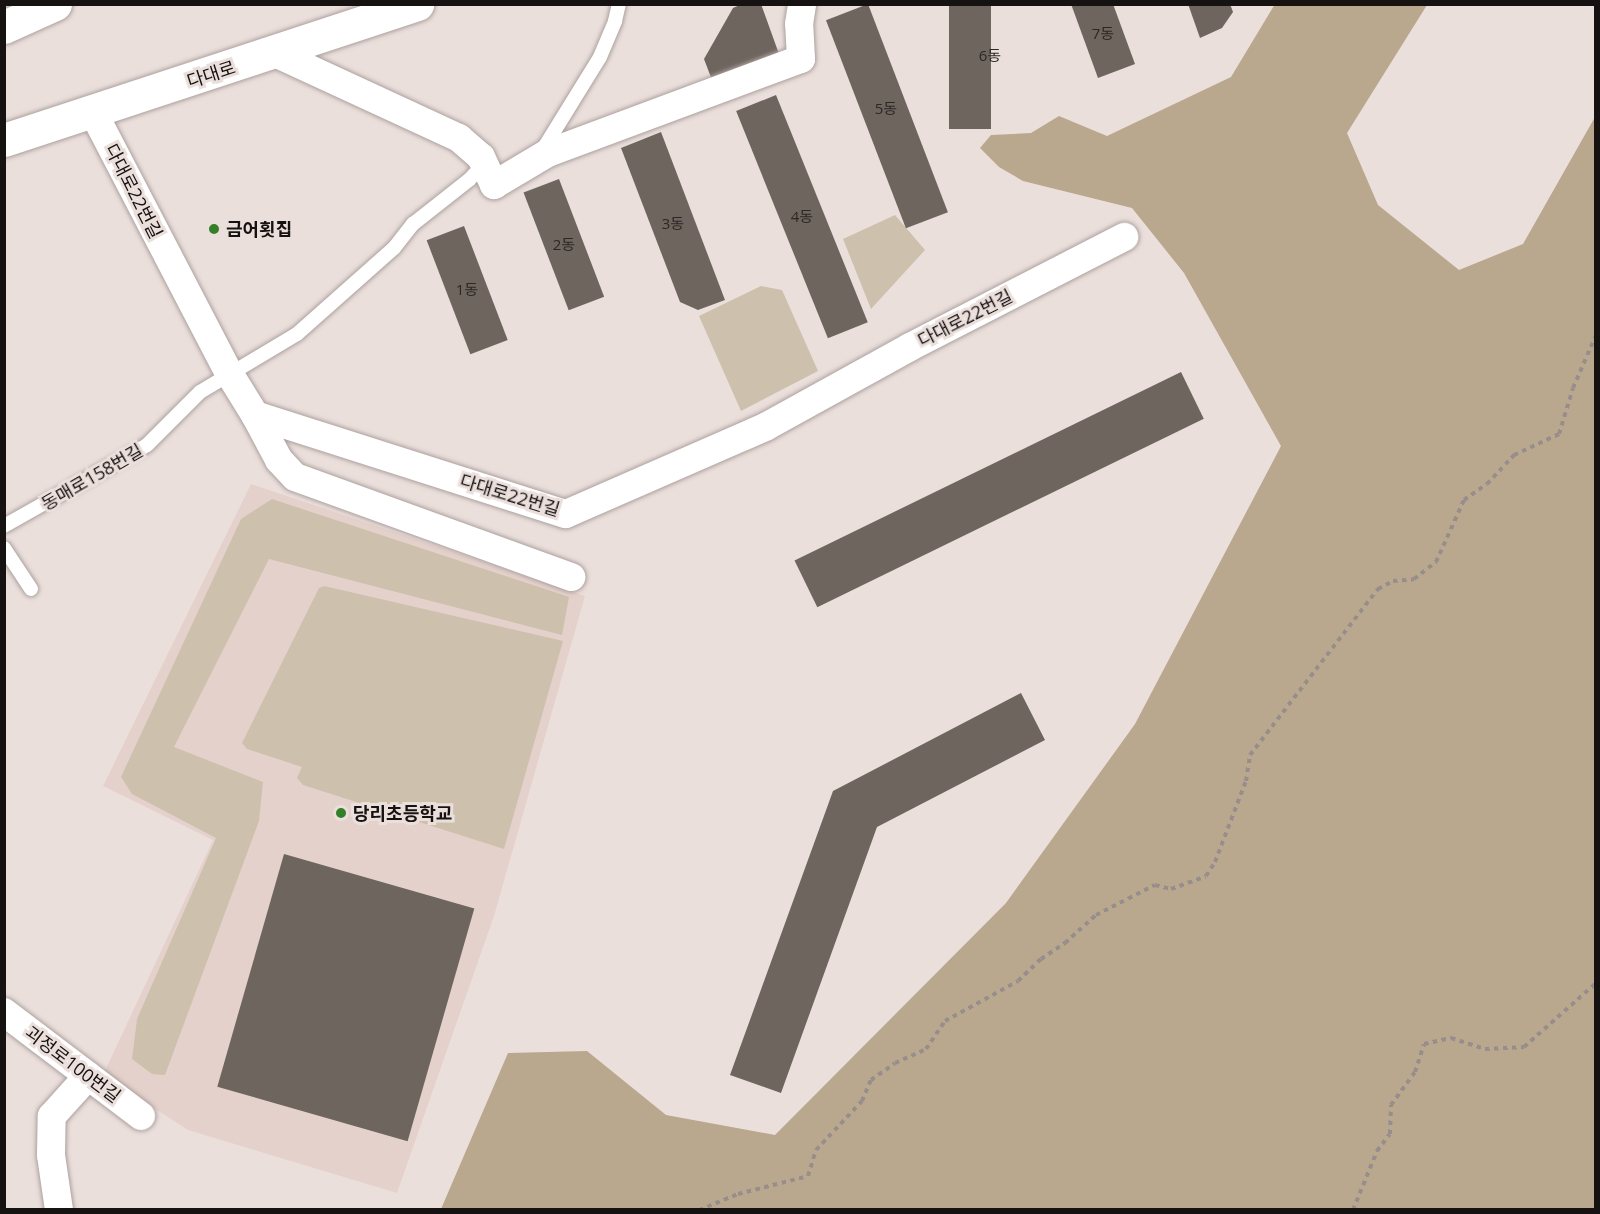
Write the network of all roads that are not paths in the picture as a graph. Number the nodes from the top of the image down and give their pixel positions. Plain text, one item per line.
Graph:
1 (55, 4) edge
2 (417, 4) edge
3 (619, 4) edge
4 (802, 4) edge
5 (4, 27) edge
6 (275, 53) junction
7 (93, 112) junction
8 (4, 140) edge
9 (536, 161) junction
10 (484, 164) junction
11 (1124, 237) dead end
12 (229, 372) junction
13 (255, 415) junction
14 (4, 526) edge
15 (4, 548) edge
16 (571, 577) dead end
17 (31, 589) dead end
18 (4, 1012) edge
19 (88, 1076) junction
20 (141, 1116) dead end
21 (59, 1209) edge

1 - 5 main road
2 - 6 main road, 다대로
3 - 9 lane
4 - 9 street
6 - 7 main road, 다대로
6 - 10 street
7 - 8 main road, 다대로
7 - 12 street, 다대로22번길
9 - 10 street
10 - 12 lane, 동매로158번길
11 - 13 street, 다대로22번길
12 - 13 street, 다대로22번길
12 - 14 lane, 동매로158번길
13 - 16 street
15 - 17 lane
18 - 19 street, 괴정로100번길
19 - 20 street, 괴정로100번길
19 - 21 street

